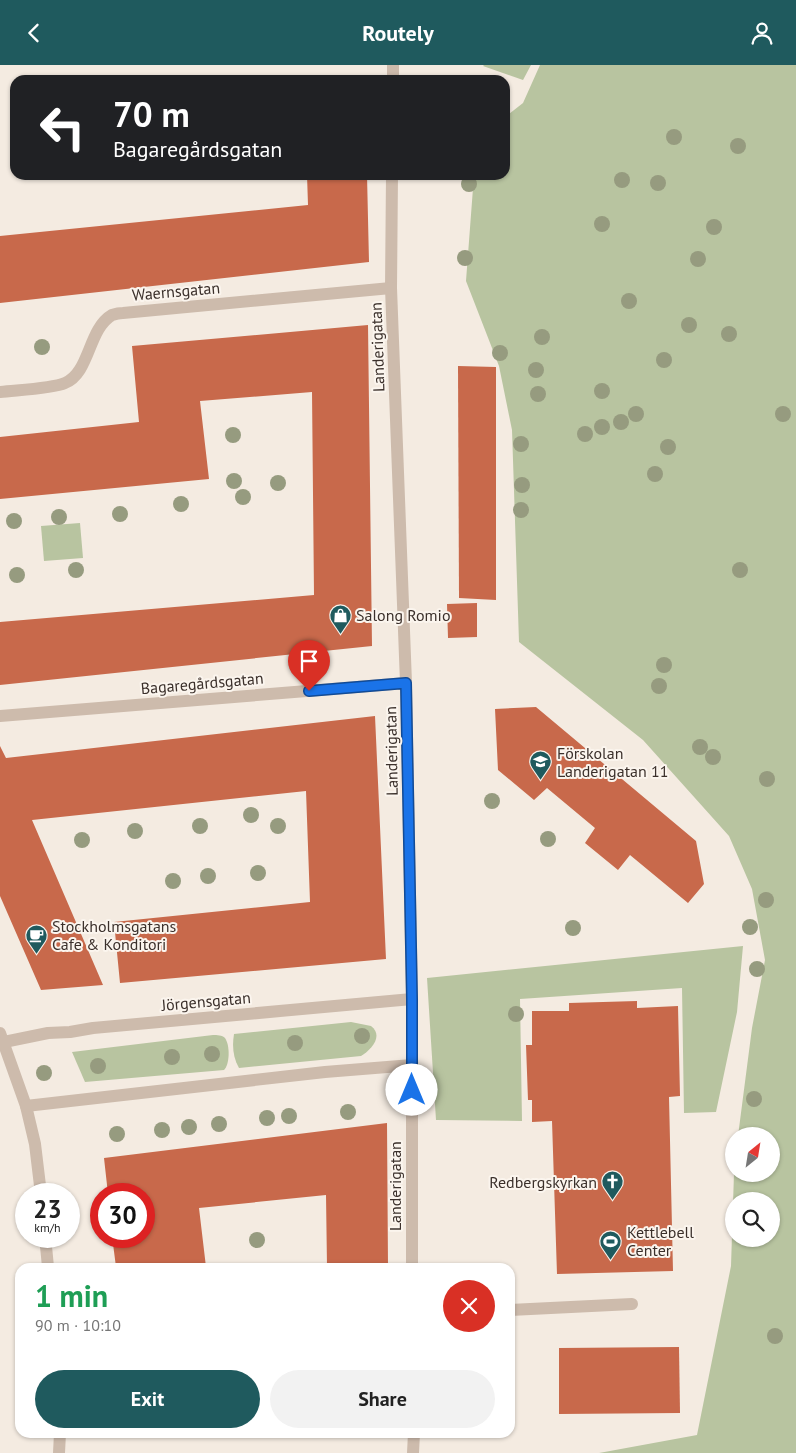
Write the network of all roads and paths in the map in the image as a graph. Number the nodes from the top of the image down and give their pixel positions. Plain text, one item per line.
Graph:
1 (392, 180) edge
2 (392, 288) junction
3 (0, 392) edge
4 (406, 683) junction
5 (0, 716) edge
6 (412, 999) junction
7 (2, 1038) edge
8 (412, 1065) junction
9 (26, 1106) junction
10 (40, 1183) edge
11 (46, 1248) edge
12 (48, 1263) edge
13 (412, 1263) edge
14 (632, 1303) dead end
15 (515, 1309) edge
16 (60, 1438) edge
17 (414, 1438) edge
18 (59, 1453) edge
19 (413, 1453) edge

1 - 2 street, Landerigatan
2 - 3 street, Waernsgatan
2 - 4 street, Landerigatan
4 - 5 street, Bagaregårdsgatan
4 - 6 street, Landerigatan
6 - 7 street, Jörgensgatan
6 - 8 street, Landerigatan
7 - 9 street
8 - 9 street
8 - 13 street, Landerigatan
9 - 10 street
11 - 12 street
14 - 15 street
16 - 18 street
17 - 19 street

